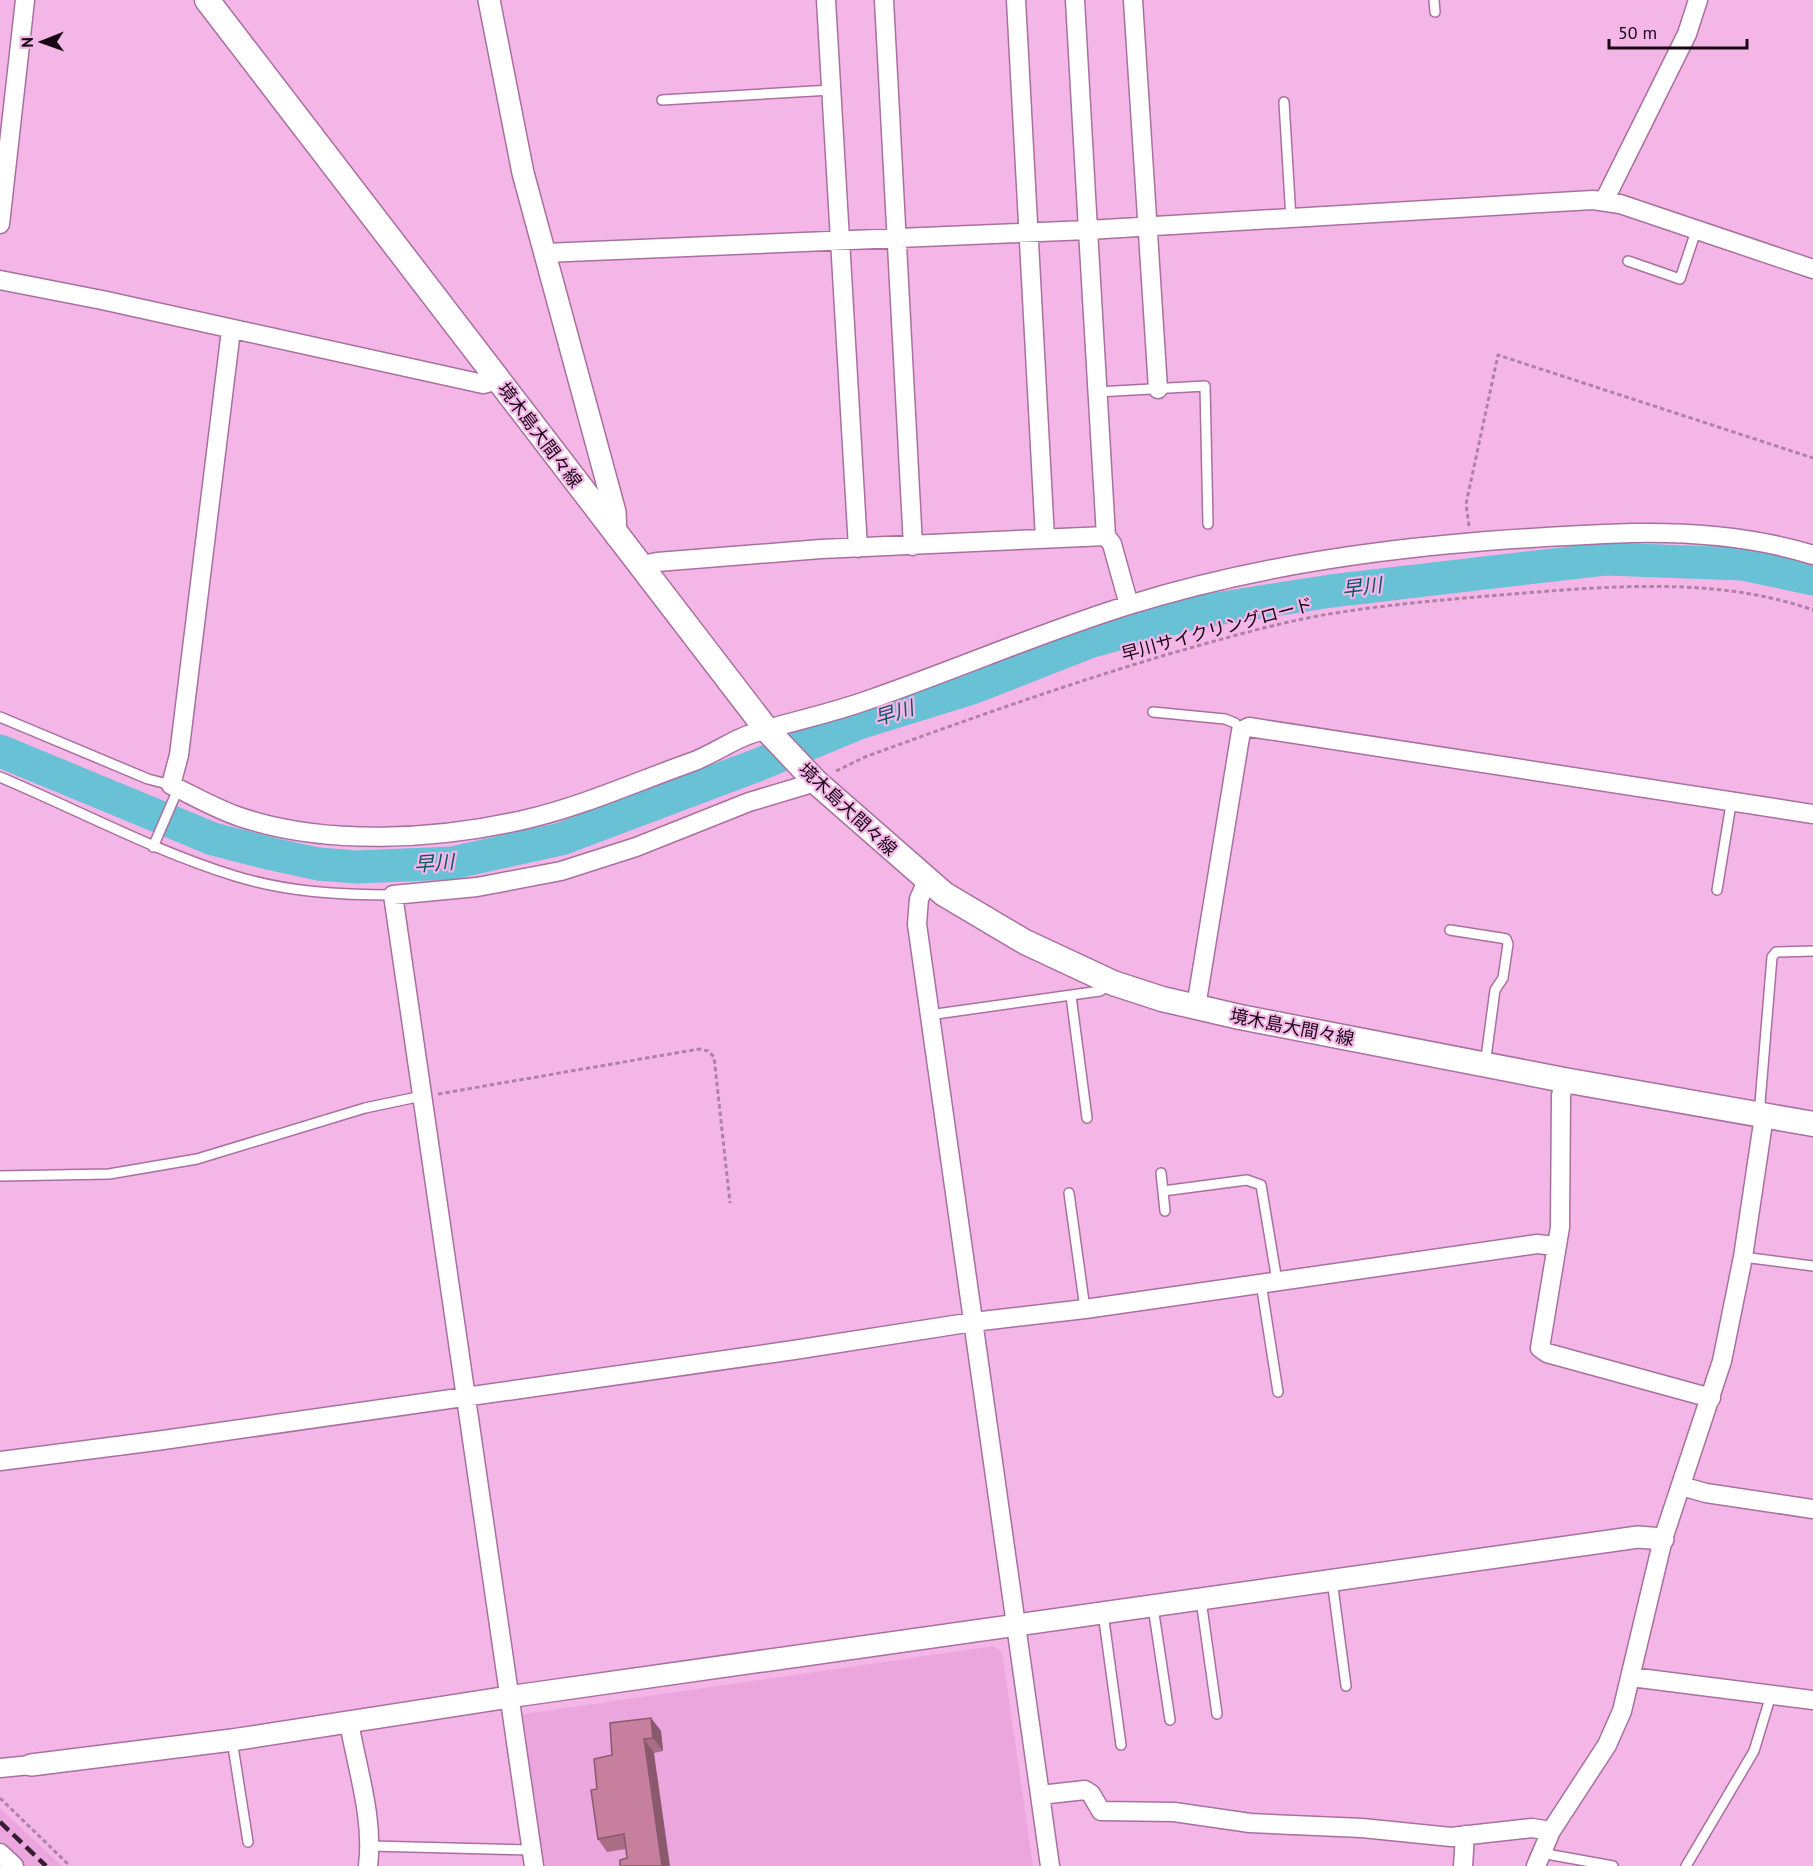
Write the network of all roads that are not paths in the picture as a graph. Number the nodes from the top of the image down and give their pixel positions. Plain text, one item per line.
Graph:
1 (25, 0) edge
2 (207, 0) edge
3 (489, 0) edge
4 (826, 0) edge
5 (884, 0) edge
6 (1016, 0) edge
7 (1075, 0) edge
8 (1133, 0) edge
9 (1434, 0) edge
10 (1698, 0) edge
11 (1435, 12) dead end
12 (831, 90) junction
13 (662, 100) dead end
14 (1284, 102) dead end
15 (1604, 201) junction
16 (1291, 219) junction
17 (0, 224) edge
18 (1149, 227) junction
19 (1697, 228) junction
20 (1088, 230) junction
21 (1028, 234) junction
22 (897, 240) junction
23 (840, 242) junction
24 (545, 253) junction
25 (1628, 261) dead end
26 (1813, 269) edge
27 (0, 280) edge
28 (231, 330) junction
29 (498, 380) junction
30 (1158, 389) junction
31 (1097, 392) junction
32 (1208, 524) dead end
33 (616, 536) junction
34 (1106, 536) junction
35 (1045, 539) junction
36 (913, 546) junction
37 (858, 548) junction
38 (1813, 555) edge
39 (638, 566) junction
40 (1129, 605) junction
41 (1153, 712) dead end
42 (0, 717) edge
43 (1241, 731) junction
44 (770, 734) junction
45 (0, 777) edge
46 (820, 777) junction
47 (174, 790) junction
48 (1731, 804) junction
49 (1813, 814) edge
50 (154, 843) junction
51 (927, 881) junction
52 (1718, 890) dead end
53 (393, 895) junction
54 (1450, 930) dead end
55 (1813, 951) edge
56 (1113, 983) junction
57 (1071, 996) junction
58 (1196, 1007) junction
59 (929, 1015) junction
60 (1485, 1065) junction
61 (1564, 1080) junction
62 (422, 1096) junction
63 (1764, 1116) junction
64 (1087, 1118) dead end
65 (1813, 1124) edge
66 (1161, 1173) dead end
67 (0, 1176) edge
68 (1163, 1191) junction
69 (1069, 1193) dead end
70 (1166, 1211) dead end
71 (1556, 1246) junction
72 (1743, 1257) junction
73 (1813, 1266) edge
74 (1269, 1282) junction
75 (1085, 1309) junction
76 (973, 1322) junction
77 (1278, 1392) dead end
78 (466, 1397) junction
79 (1711, 1398) junction
80 (0, 1461) edge
81 (1681, 1486) junction
82 (1813, 1509) edge
83 (1663, 1539) junction
84 (1332, 1580) junction
85 (1201, 1599) junction
86 (1153, 1607) junction
87 (1103, 1613) junction
88 (1016, 1625) junction
89 (1630, 1677) junction
90 (1346, 1686) dead end
91 (1771, 1695) junction
92 (509, 1697) junction
93 (1813, 1700) edge
94 (1217, 1714) dead end
95 (1170, 1720) dead end
96 (349, 1722) junction
97 (232, 1740) junction
98 (1121, 1745) dead end
99 (31, 1765) joint
100 (0, 1768) edge
101 (1040, 1795) junction
102 (1551, 1832) junction
103 (1465, 1836) junction
104 (248, 1842) dead end
105 (371, 1846) junction
106 (0, 1852) edge
107 (533, 1858) edge
108 (1540, 1858) edge
109 (14, 1866) edge
110 (368, 1866) edge
111 (1050, 1866) edge
112 (1464, 1866) edge
113 (1613, 1866) edge
114 (1686, 1866) edge

1 - 17 street
2 - 29 main road, 境木島大間々線
3 - 24 street
4 - 12 street
5 - 22 street
6 - 21 street
7 - 20 street
8 - 18 street
9 - 11 lane
10 - 15 street
12 - 13 lane
12 - 23 street
14 - 16 lane
15 - 16 street
15 - 19 street
16 - 18 street
18 - 20 street
18 - 30 street
19 - 25 lane
19 - 26 street
20 - 21 street
20 - 31 street
21 - 22 street
21 - 35 street
22 - 23 street
22 - 36 street
23 - 24 street
23 - 37 street
24 - 33 street
27 - 28 street
28 - 29 street
28 - 47 street
29 - 33 main road, 境木島大間々線
30 - 31 lane
30 - 32 lane
31 - 34 street
33 - 39 main road, 境木島大間々線
34 - 35 street
34 - 40 street
35 - 36 street
36 - 37 street
37 - 39 street
38 - 40 street
39 - 44 main road, 境木島大間々線
40 - 44 street
41 - 43 lane
42 - 47 lane
43 - 48 street
43 - 58 street
44 - 46 main road, 境木島大間々線
44 - 47 street
45 - 50 lane
46 - 51 main road, 境木島大間々線
46 - 53 street
47 - 50 lane
48 - 49 street
48 - 52 lane
50 - 53 lane
51 - 56 main road, 境木島大間々線
51 - 59 street
53 - 62 street
54 - 60 lane
55 - 63 lane
56 - 57 lane
56 - 58 main road, 境木島大間々線
57 - 59 lane
57 - 64 lane
58 - 60 main road, 境木島大間々線
59 - 76 street
60 - 61 main road, 境木島大間々線
61 - 63 main road, 境木島大間々線
61 - 71 street
62 - 67 lane
62 - 78 street
63 - 65 main road, 境木島大間々線
63 - 72 street
66 - 68 lane
68 - 70 lane
68 - 74 lane
69 - 75 lane
71 - 74 street
71 - 79 street
72 - 73 lane
72 - 79 street
74 - 75 street
74 - 77 lane
75 - 76 street
76 - 78 street
76 - 88 street
78 - 80 street
78 - 92 street
79 - 81 street
81 - 82 street
81 - 83 street
83 - 84 street
83 - 89 street
84 - 85 street
84 - 90 lane
85 - 86 street
85 - 94 lane
86 - 87 street
86 - 95 lane
87 - 88 street
87 - 98 lane
88 - 92 street
88 - 101 street
89 - 91 street
89 - 102 street
91 - 93 street
91 - 114 lane
92 - 96 street
92 - 107 street
96 - 97 street
96 - 105 street
97 - 99 street
97 - 104 lane
99 - 100 street
101 - 103 street
101 - 111 street
102 - 103 street
102 - 108 street
103 - 112 street
105 - 107 lane
105 - 110 street
106 - 109 street
108 - 113 lane

